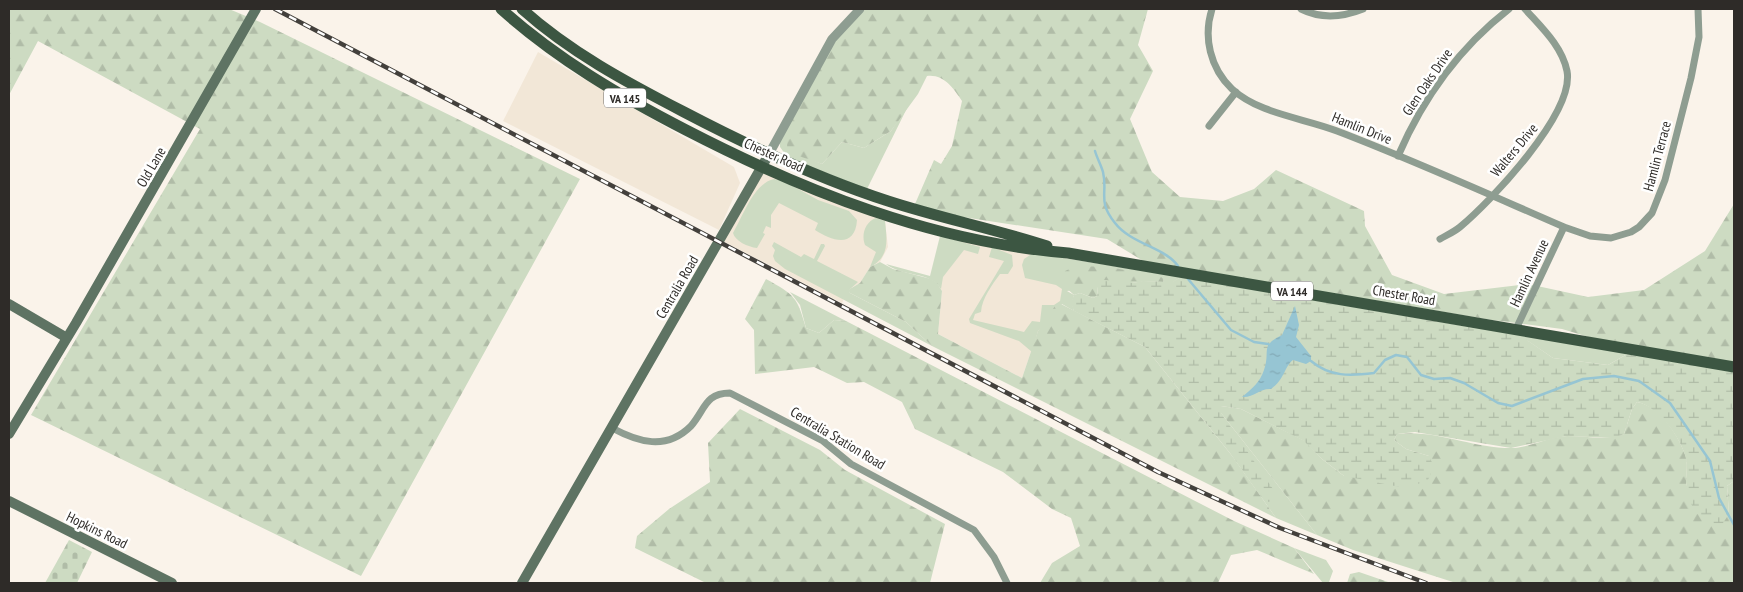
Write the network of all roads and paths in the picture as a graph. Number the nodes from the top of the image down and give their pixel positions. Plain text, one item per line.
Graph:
1 (256, 9) edge
2 (501, 9) edge
3 (522, 9) edge
4 (860, 9) edge
5 (1212, 9) edge
6 (1301, 9) edge
7 (1363, 9) edge
8 (1509, 9) edge
9 (1525, 9) edge
10 (1698, 9) edge
11 (1236, 92) junction
12 (1209, 126) dead end
13 (769, 154) junction
14 (1398, 156) junction
15 (762, 167) junction
16 (1491, 196) junction
17 (1564, 227) junction
18 (1440, 239) dead end
19 (1068, 253) junction
20 (9, 304) edge
21 (1516, 329) junction
22 (67, 338) junction
23 (1734, 366) edge
24 (612, 428) junction
25 (9, 434) edge
26 (9, 501) edge
27 (172, 583) edge
28 (522, 583) edge
29 (1007, 583) edge

1 - 22 main road, Old Lane
2 - 15 main road, Chester Road / VA 145
3 - 13 main road, Chester Road / VA 145
4 - 13 street, Centralia Road
5 - 11 street, Hamlin Drive
6 - 7 street
8 - 14 street, Glen Oaks Drive
9 - 16 street, Walters Drive
10 - 17 street, Hamlin Terrace
11 - 12 street
11 - 14 street, Hamlin Drive
13 - 15 main road, Centralia Road
13 - 19 main road, Chester Road / VA 144
14 - 16 street, Hamlin Drive
15 - 19 main road, Chester Road / VA 144
15 - 24 main road, Centralia Road
16 - 17 street, Hamlin Drive
16 - 18 street, Walters Drive
17 - 21 street, Hamlin Avenue
19 - 21 main road, Chester Road / VA 144
20 - 22 main road
21 - 23 main road, Chester Road / VA 144
22 - 25 main road
24 - 28 main road, Centralia Road
24 - 29 street, Centralia Station Road
26 - 27 main road, Hopkins Road

